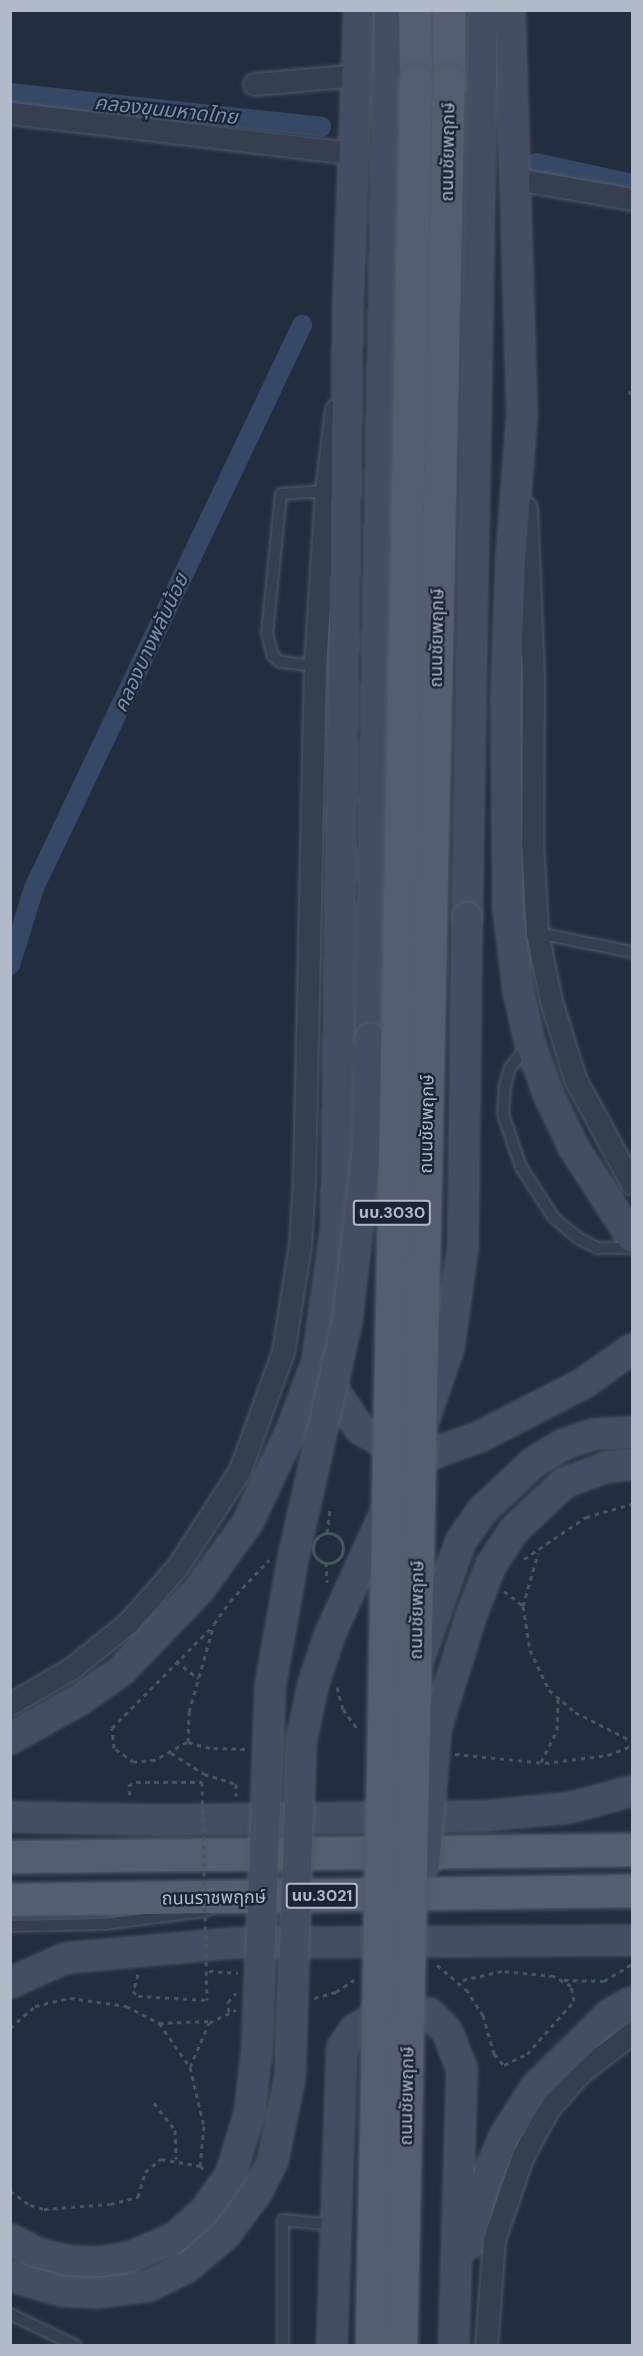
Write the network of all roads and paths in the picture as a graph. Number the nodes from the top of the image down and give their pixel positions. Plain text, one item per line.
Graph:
1 (359, 10) edge
2 (389, 10) edge
3 (415, 10) edge
4 (449, 10) edge
5 (483, 10) edge
6 (510, 10) edge
7 (356, 75) junction
8 (254, 84) dead end
9 (10, 113) edge
10 (353, 153) junction
11 (516, 179) junction
12 (633, 199) edge
13 (348, 308) junction
14 (522, 414) junction
15 (326, 491) junction
16 (315, 666) junction
17 (537, 933) junction
18 (633, 952) edge
19 (530, 1043) junction
20 (633, 1184) edge
21 (633, 1238) edge
22 (633, 1248) edge
23 (633, 1349) edge
24 (317, 1362) junction
25 (633, 1432) edge
26 (632, 1465) edge
27 (319, 1536) joint
28 (538, 1553) dead end
29 (498, 1587) dead end
30 (522, 1606) junction
31 (214, 1624) dead end
32 (176, 1661) junction
33 (198, 1678) dead end
34 (558, 1699) junction
35 (10, 1704) edge
36 (10, 1739) edge
37 (633, 1741) edge
38 (188, 1742) dead end
39 (171, 1753) junction
40 (541, 1762) dead end
41 (633, 1791) edge
42 (231, 1798) dead end
43 (136, 1799) dead end
44 (191, 1800) dead end
45 (212, 1801) dead end
46 (10, 1817) edge
47 (633, 1850) edge
48 (10, 1857) edge
49 (633, 1891) edge
50 (286, 1897) junction
51 (10, 1900) edge
52 (10, 1926) edge
53 (633, 1940) edge
54 (633, 1964) edge
55 (150, 1971) dead end
56 (196, 1971) dead end
57 (241, 1980) dead end
58 (564, 1980) junction
59 (458, 1981) dead end
60 (10, 1983) edge
61 (243, 1987) dead end
62 (633, 2002) edge
63 (229, 2012) dead end
64 (212, 2021) dead end
65 (159, 2023) junction
66 (10, 2028) edge
67 (633, 2033) edge
68 (527, 2054) dead end
69 (154, 2103) dead end
70 (176, 2160) junction
71 (200, 2166) junction
72 (209, 2172) dead end
73 (10, 2191) edge
74 (334, 2225) junction
75 (10, 2240) edge
76 (10, 2276) edge
77 (458, 2289) junction
78 (10, 2314) edge
79 (76, 2346) edge
80 (283, 2346) edge
81 (332, 2346) edge
82 (372, 2346) edge
83 (378, 2346) edge
84 (402, 2346) edge
85 (411, 2346) edge
86 (454, 2346) edge
87 (486, 2346) edge

1 - 7 main road
2 - 75 main road, bridge
3 - 82 main road, ถนนชัยพฤกษ์ / นบ.3030, bridge
4 - 84 main road, ถนนชัยพฤกษ์ / นบ.3030, bridge
5 - 76 main road, bridge
6 - 11 main road
7 - 8 street
7 - 10 main road
9 - 10 street
10 - 13 main road
11 - 12 street
11 - 14 main road
13 - 15 street
13 - 24 main road
14 - 17 street
14 - 19 main road
15 - 16 street
15 - 16 lane
16 - 35 street
17 - 18 lane
17 - 20 street
19 - 21 main road
19 - 22 lane
23 - 24 main road
24 - 36 main road
25 - 83 main road, bridge
26 - 85 main road, bridge
27 - 27 path
28 - 30 path
29 - 30 path
30 - 34 path
31 - 32 path
32 - 33 path
32 - 39 path
34 - 37 path
34 - 40 path
38 - 39 path
39 - 42 path
41 - 46 main road
43 - 55 path, bridge
44 - 45 path
47 - 48 main road
49 - 50 main road, ถนนราชพฤกษ์ / นบ.3021
50 - 51 main road, ถนนราชพฤกษ์ / นบ.3021
50 - 52 lane
53 - 60 main road
54 - 58 path
56 - 57 path
58 - 59 path
58 - 68 path
61 - 63 path
62 - 77 main road
64 - 65 path
65 - 66 path
65 - 71 path
67 - 87 street
69 - 70 path
70 - 71 path
70 - 73 path
71 - 72 path
74 - 77 main road
74 - 80 lane
74 - 81 main road
77 - 86 main road
78 - 79 lane

